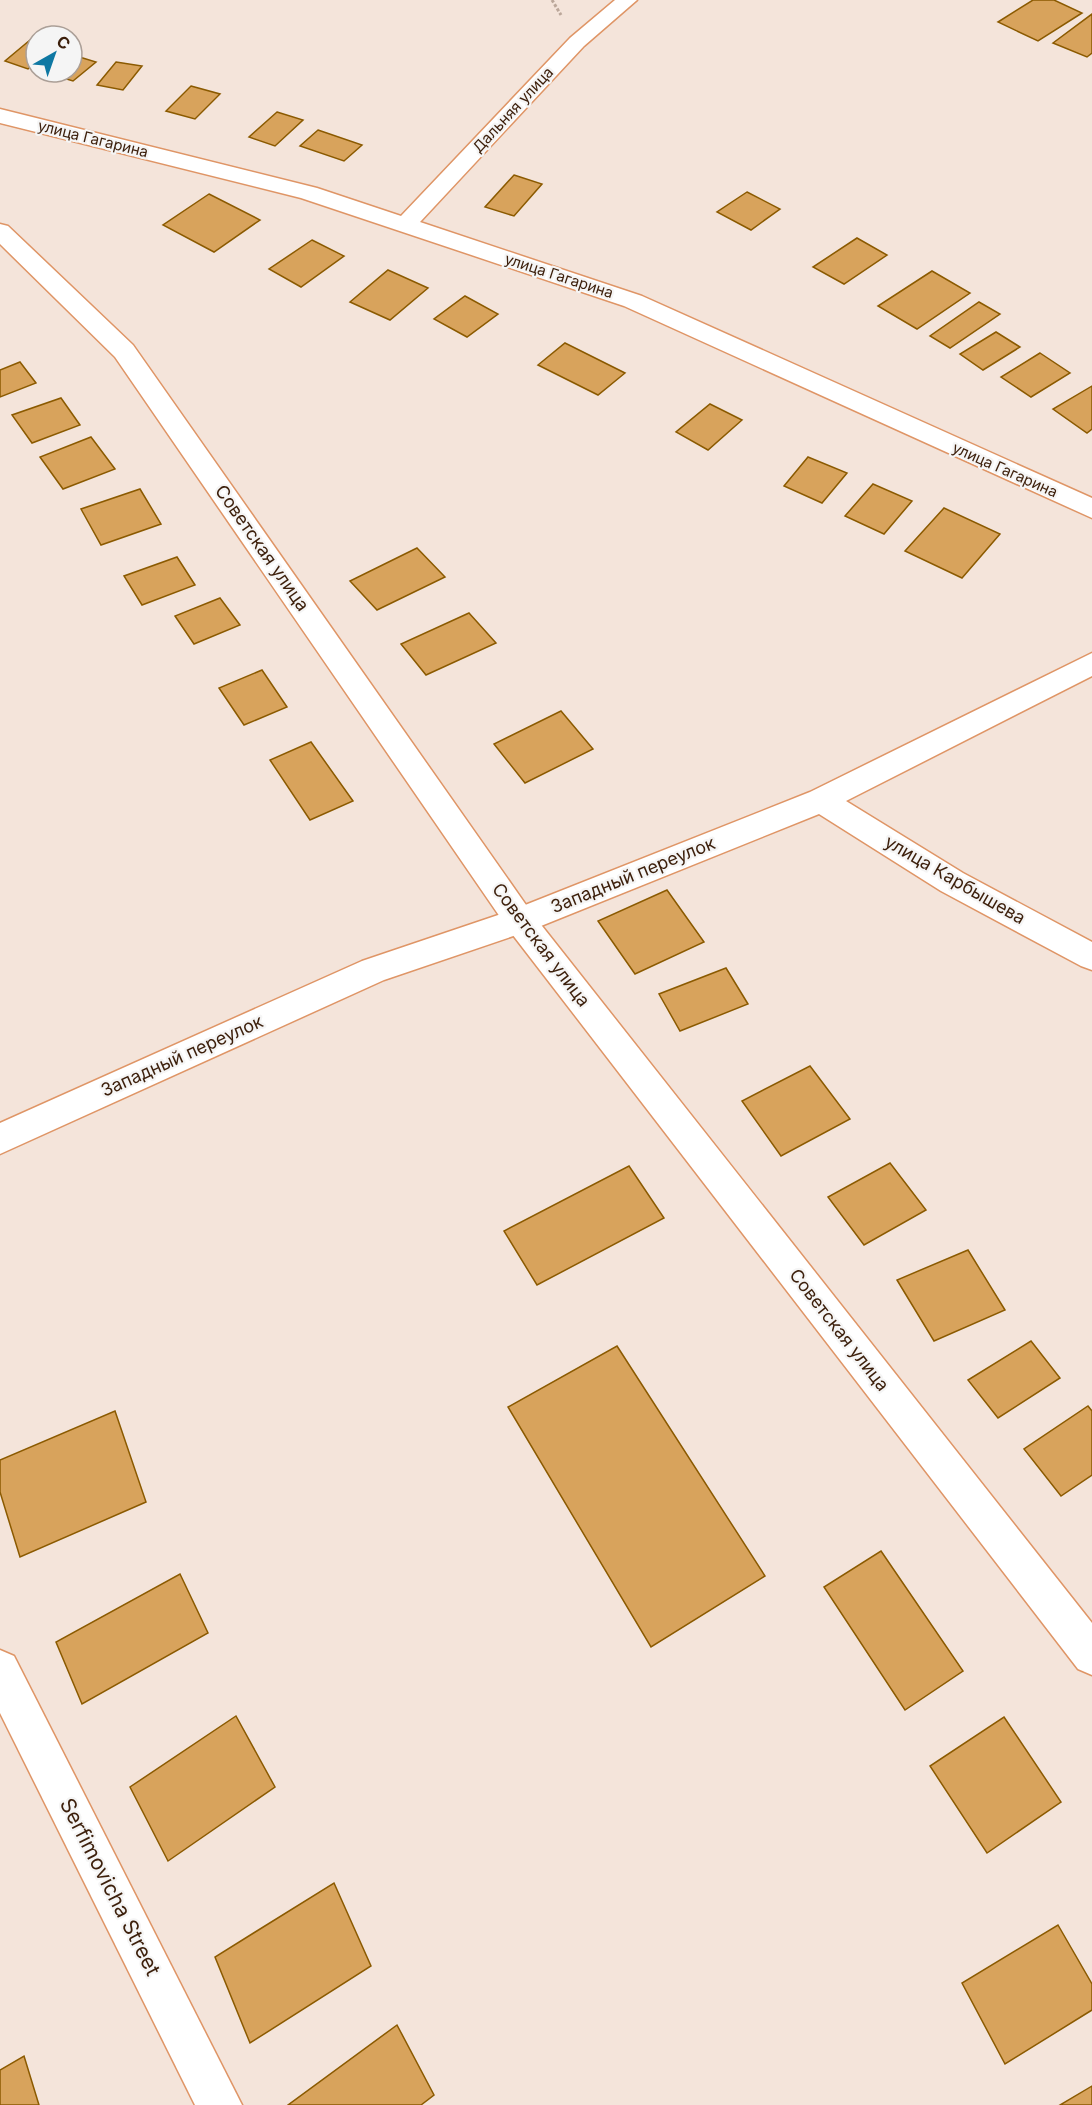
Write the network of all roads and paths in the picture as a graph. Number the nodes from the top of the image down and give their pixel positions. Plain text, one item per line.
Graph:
1 (627, 0) edge
2 (0, 116) edge
3 (405, 225) junction
4 (0, 231) edge
5 (1092, 509) edge
6 (1092, 663) edge
7 (821, 800) junction
8 (520, 921) junction
9 (1092, 957) edge
10 (0, 1138) edge
11 (1092, 1656) edge
12 (0, 1670) edge
13 (219, 2105) edge

1 - 3 street, Дальняя улица
2 - 3 street, улица Гагарина
3 - 5 street, улица Гагарина
4 - 8 street, Советская улица
6 - 7 street, Западный переулок
7 - 8 street, Западный переулок
7 - 9 street, улица Карбышева
8 - 10 street, Западный переулок
8 - 11 street, Советская улица
12 - 13 street, Serfimovicha Street

